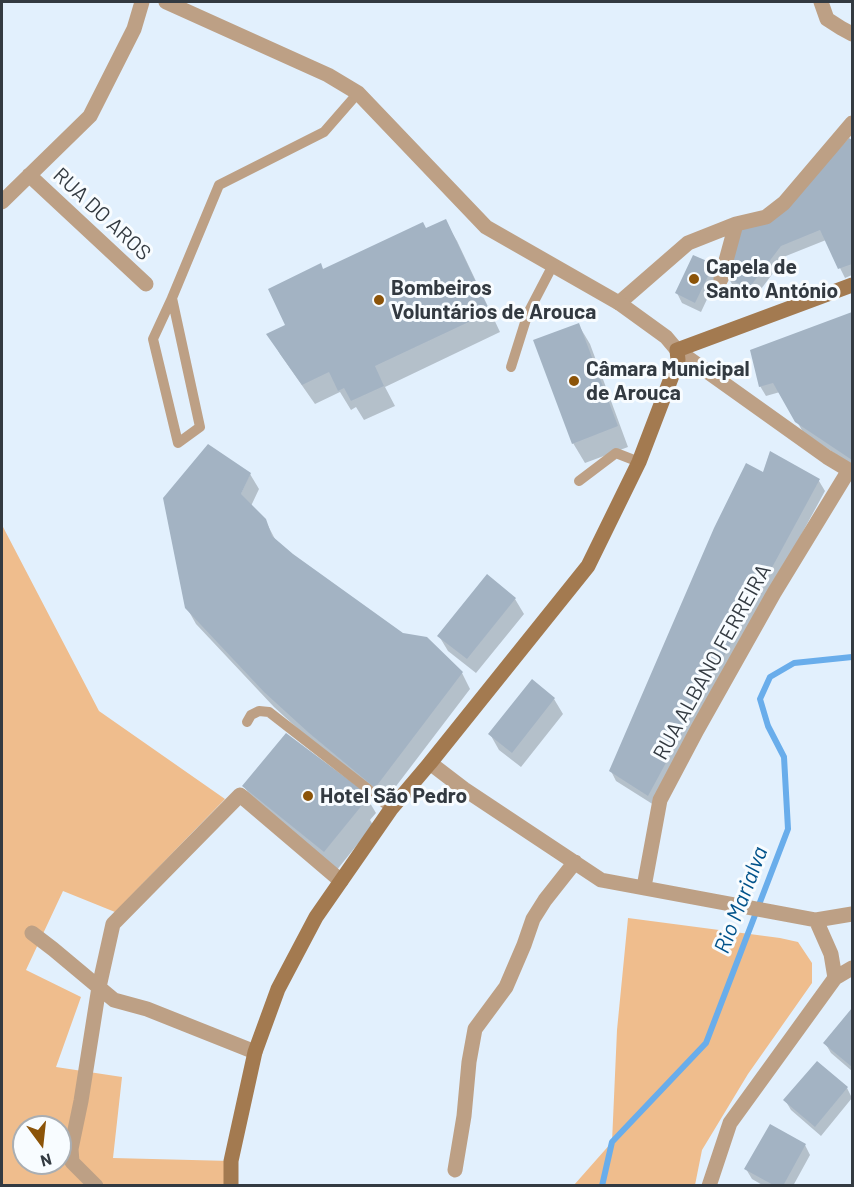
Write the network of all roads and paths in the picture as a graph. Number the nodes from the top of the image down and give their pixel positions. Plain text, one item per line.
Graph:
1 (142, 2) edge
2 (166, 2) edge
3 (822, 2) edge
4 (852, 34) edge
5 (358, 93) junction
6 (852, 123) edge
7 (29, 175) junction
8 (2, 202) edge
9 (736, 224) junction
10 (553, 265) junction
11 (721, 279) dead end
12 (146, 284) dead end
13 (852, 285) edge
14 (172, 298) junction
15 (619, 303) junction
16 (677, 350) junction
17 (511, 368) dead end
18 (639, 462) junction
19 (851, 471) edge
20 (579, 481) dead end
21 (247, 722) dead end
22 (430, 763) junction
23 (391, 809) junction
24 (575, 862) junction
25 (341, 881) junction
26 (644, 888) junction
27 (852, 914) edge
28 (816, 920) junction
29 (32, 933) dead end
30 (852, 968) edge
31 (835, 978) junction
32 (99, 987) junction
33 (255, 1052) junction
34 (455, 1170) dead end
35 (96, 1185) edge
36 (231, 1185) edge
37 (709, 1185) edge

1 - 7 street
2 - 5 street
3 - 4 street
5 - 10 street
5 - 14 lane
6 - 9 street
7 - 8 street
7 - 12 street, RUA DO AROS
9 - 11 street
9 - 15 street
10 - 15 street
10 - 17 lane
13 - 16 main road
14 - 14 lane
15 - 16 street
16 - 18 main road
16 - 19 street
18 - 20 lane
18 - 22 main road
19 - 26 street, RUA ALBANO FERREIRA
21 - 23 lane
22 - 23 main road
22 - 24 street
23 - 25 main road
24 - 26 street
24 - 34 street
25 - 32 street
25 - 33 main road
26 - 28 street
27 - 28 street
28 - 31 street
29 - 32 street
30 - 31 street
31 - 37 street
32 - 33 street
32 - 35 street
33 - 36 main road

